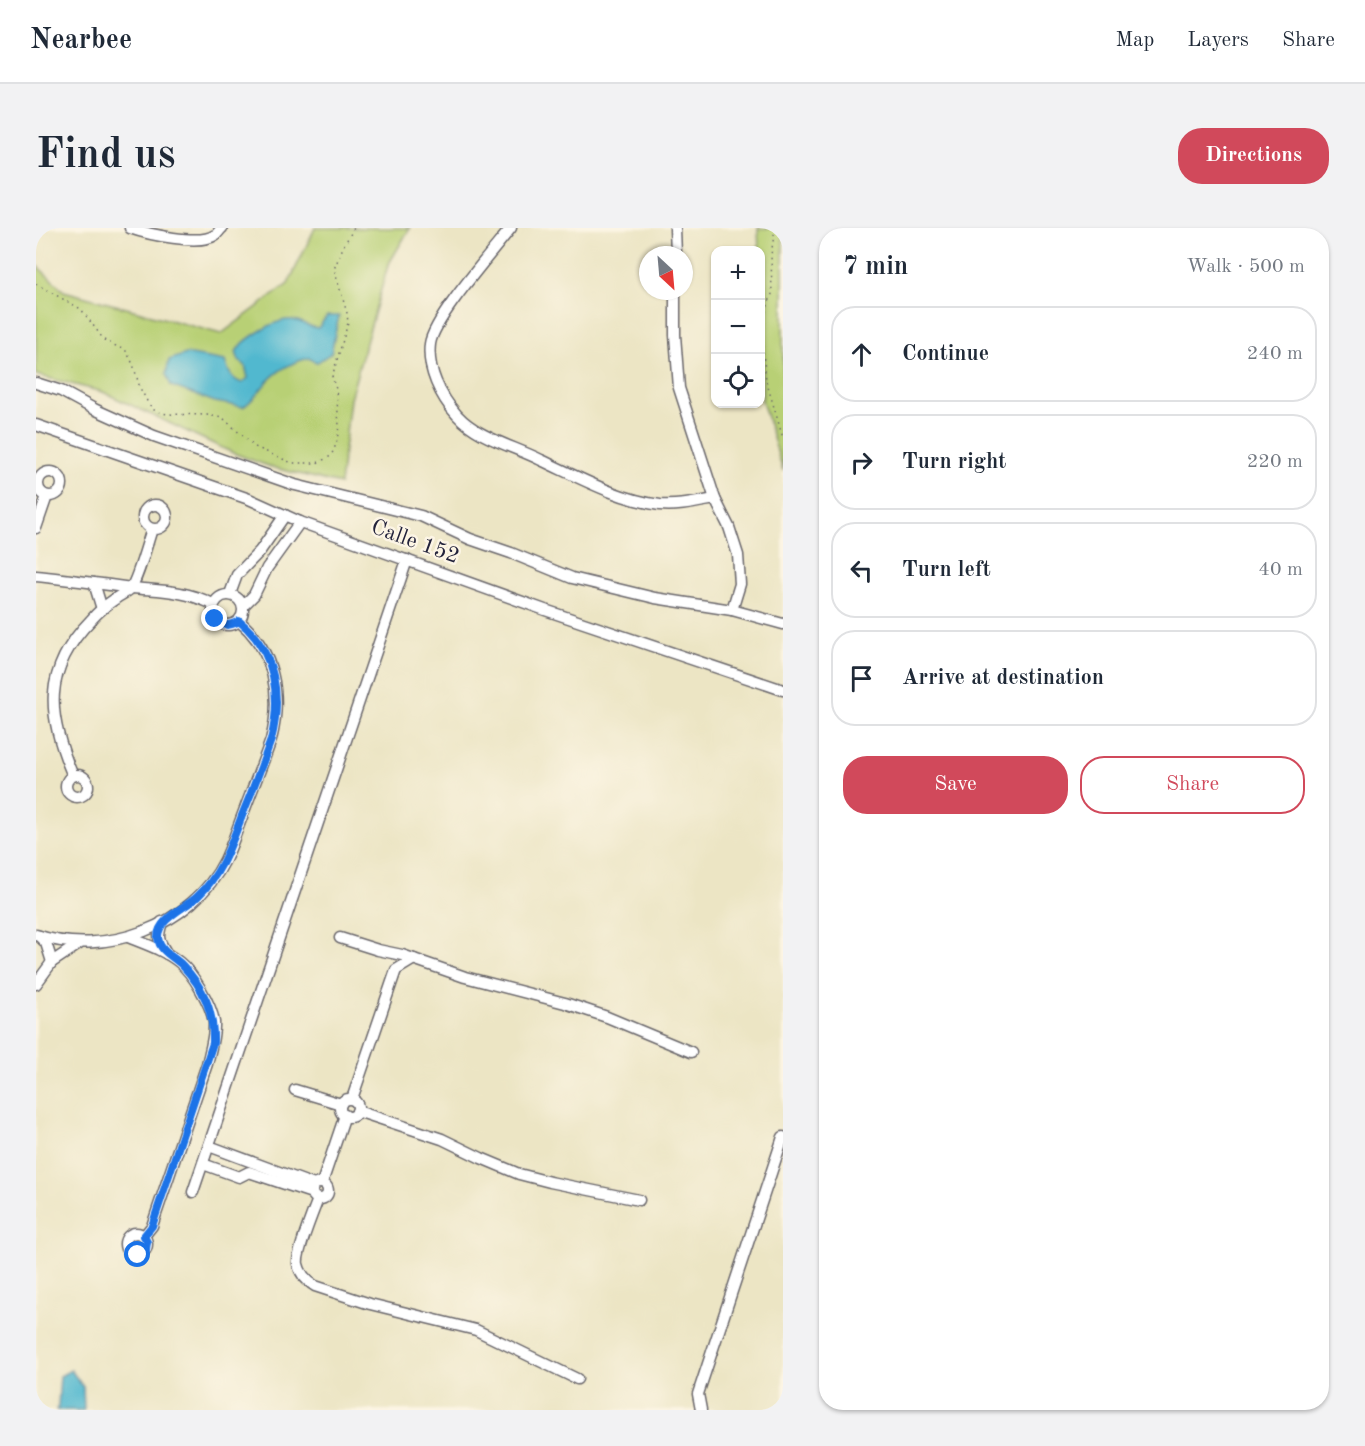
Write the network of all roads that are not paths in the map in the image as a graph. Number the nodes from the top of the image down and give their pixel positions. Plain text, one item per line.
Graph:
1 (130, 228) edge
2 (222, 228) edge
3 (511, 228) edge
4 (675, 228) edge
5 (676, 246) edge
6 (675, 300) edge
7 (36, 383) edge
8 (36, 425) edge
9 (47, 496) dead end
10 (715, 499) junction
11 (285, 515) junction
12 (300, 522) junction
13 (36, 528) edge
14 (152, 529) dead end
15 (407, 560) junction
16 (36, 576) edge
17 (94, 583) junction
18 (132, 588) junction
19 (230, 594) junction
20 (213, 604) junction
21 (243, 606) junction
22 (102, 609) junction
23 (732, 610) junction
24 (239, 621) junction
25 (783, 624) edge
26 (783, 690) edge
27 (73, 776) dead end
28 (162, 922) junction
29 (38, 936) edge
30 (128, 937) junction
31 (340, 938) dead end
32 (80, 943) junction
33 (387, 952) junction
34 (167, 955) junction
35 (414, 959) junction
36 (52, 962) junction
37 (396, 970) junction
38 (36, 984) edge
39 (691, 1052) dead end
40 (295, 1090) dead end
41 (346, 1102) junction
42 (357, 1111) junction
43 (345, 1115) junction
44 (783, 1137) edge
45 (209, 1146) junction
46 (203, 1164) junction
47 (316, 1190) junction
48 (193, 1192) dead end
49 (639, 1200) dead end
50 (144, 1236) dead end
51 (577, 1379) dead end
52 (701, 1410) edge

1 - 2 street
3 - 10 street
4 - 5 street
6 - 10 street
7 - 23 street
8 - 11 street, Calle 152
9 - 13 street
10 - 23 street
11 - 12 street, Calle 152
11 - 19 street
12 - 15 street, Calle 152
12 - 21 street
14 - 18 street
15 - 26 street, Calle 152
15 - 45 street
16 - 17 street
17 - 18 street
17 - 22 street
18 - 20 street
18 - 22 street
19 - 20 street
19 - 21 street
20 - 24 street
21 - 24 street
22 - 27 street
23 - 25 street
24 - 28 street
28 - 30 street
28 - 34 street
29 - 32 street
29 - 36 street
30 - 32 street
30 - 34 street
31 - 33 street
32 - 36 street
33 - 35 street
33 - 37 street
34 - 50 street
35 - 37 street
35 - 39 street
36 - 38 street
37 - 41 street
40 - 41 street
41 - 42 street
41 - 43 street
42 - 43 street
42 - 49 street
43 - 47 street
44 - 52 street
45 - 46 street
45 - 47 street
46 - 47 street
46 - 48 street
47 - 51 street

